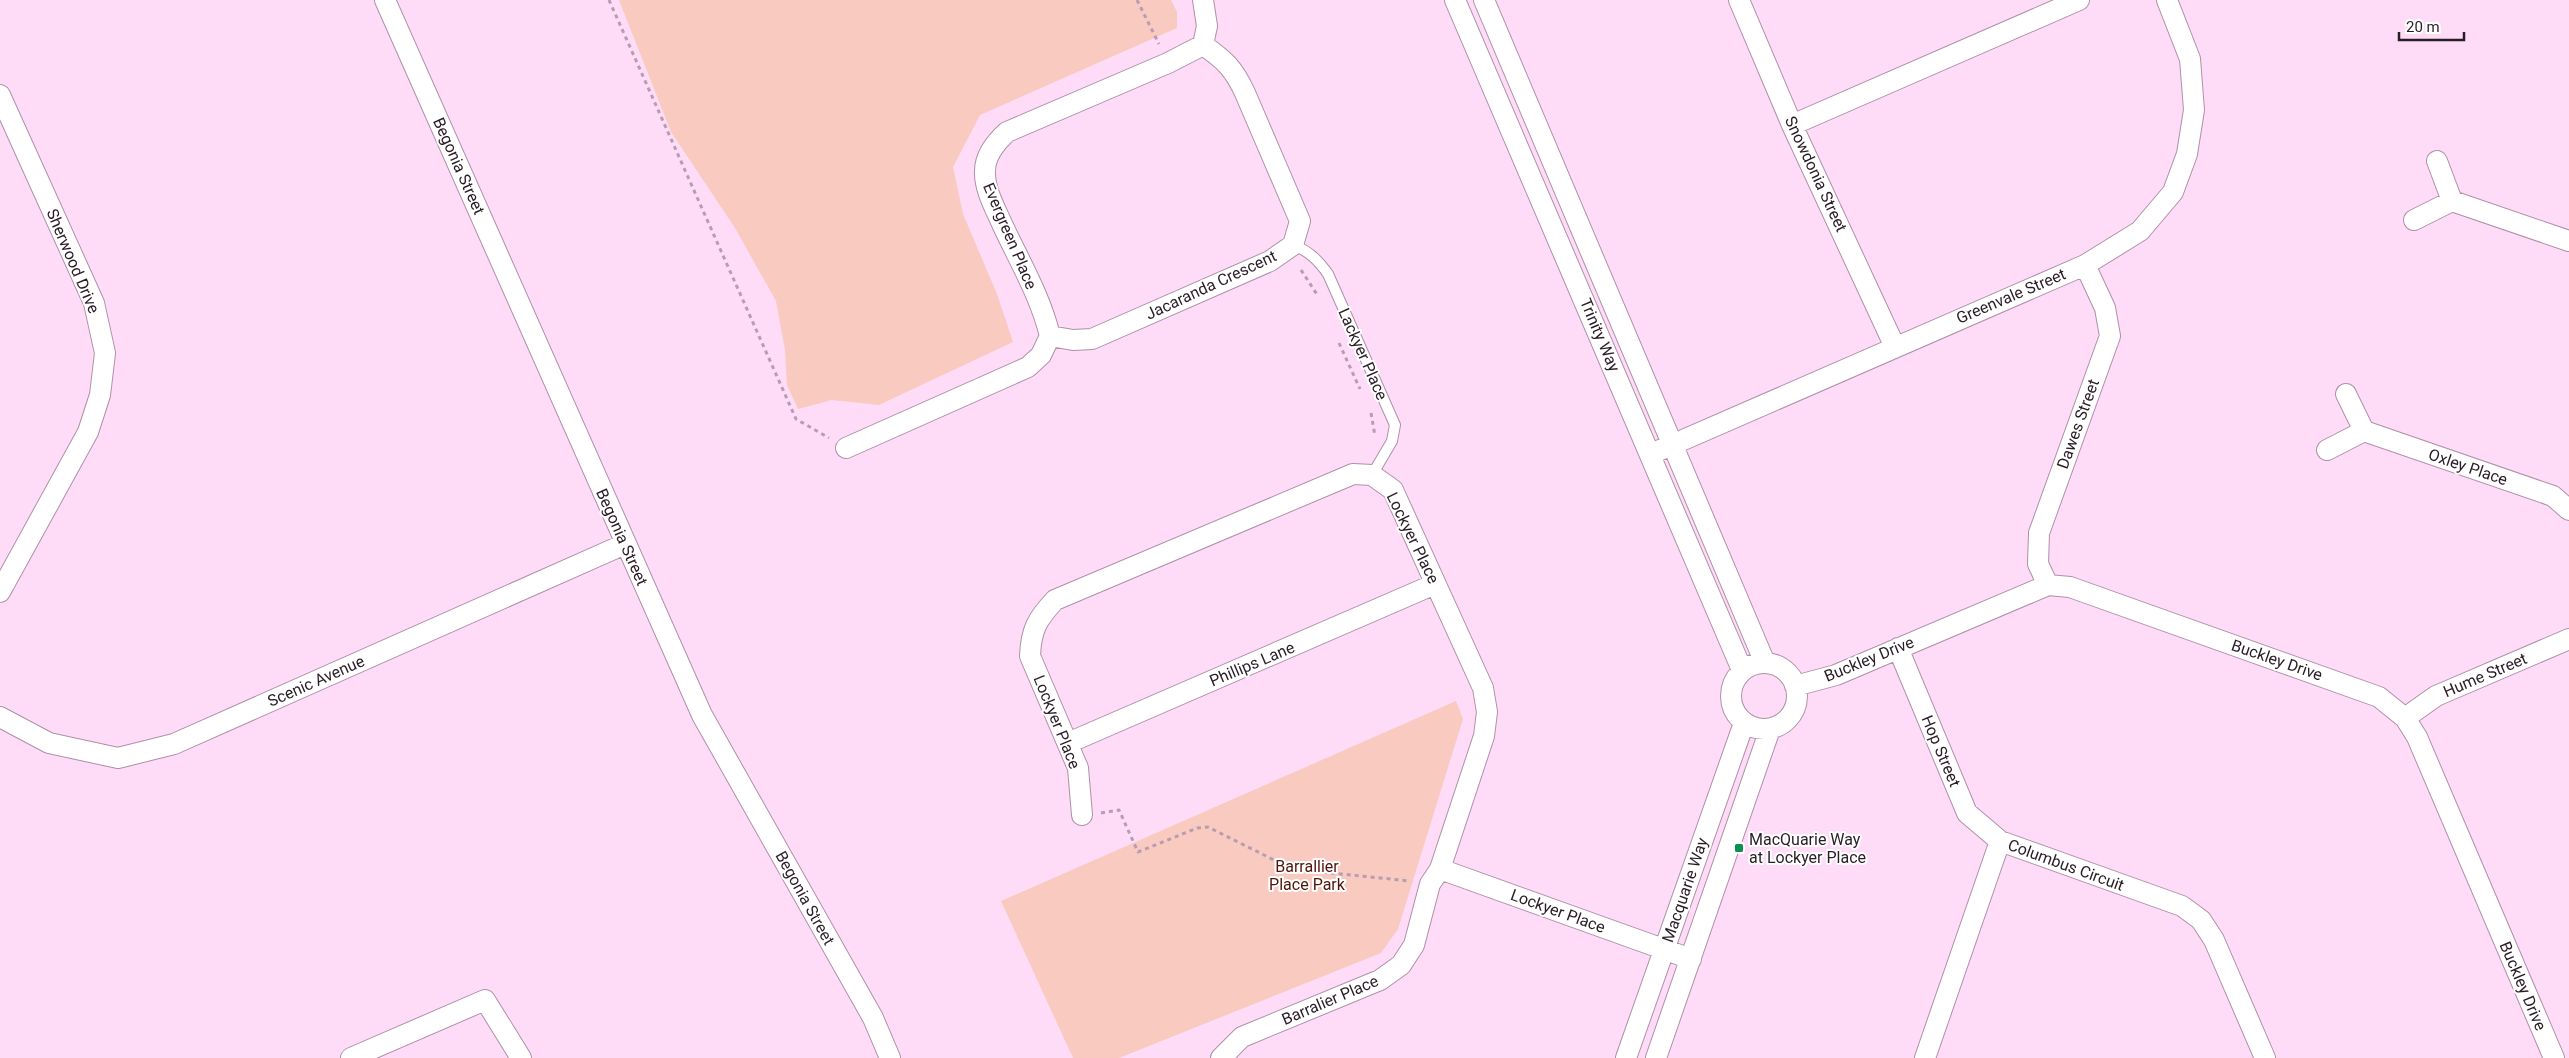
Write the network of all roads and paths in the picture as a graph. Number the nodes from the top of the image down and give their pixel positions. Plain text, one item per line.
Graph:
1 (385, 0) edge
2 (608, 0) edge
3 (1137, 0) edge
4 (1203, 0) edge
5 (1455, 0) edge
6 (1484, 0) edge
7 (1739, 0) edge
8 (2079, 0) edge
9 (2170, 1) edge
10 (1203, 45) junction
11 (1168, 63) junction
12 (0, 95) edge
13 (1792, 125) junction
14 (2437, 161) dead end
15 (2452, 201) junction
16 (2414, 220) dead end
17 (2569, 241) edge
18 (1293, 245) junction
19 (2085, 265) junction
20 (1321, 300) dead end
21 (1336, 335) dead end
22 (1050, 336) junction
23 (1895, 347) junction
24 (2346, 394) dead end
25 (1362, 395) dead end
26 (1367, 404) dead end
27 (2364, 431) junction
28 (1375, 442) dead end
29 (1675, 446) junction
30 (846, 448) joint
31 (2327, 450) dead end
32 (1651, 454) junction
33 (1372, 475) junction
34 (2569, 510) edge
35 (626, 544) junction
36 (1435, 584) junction
37 (2048, 586) junction
38 (0, 592) edge
39 (2569, 639) edge
40 (1898, 648) junction
41 (1765, 663) junction
42 (1742, 670) junction
43 (1795, 686) junction
44 (0, 717) edge
45 (2405, 718) junction
46 (1744, 723) junction
47 (1770, 729) junction
48 (1068, 743) junction
49 (1082, 815) joint
50 (2000, 841) junction
51 (1435, 876) junction
52 (1664, 949) junction
53 (1691, 959) junction
54 (351, 1058) edge
55 (521, 1058) edge
56 (890, 1058) edge
57 (1221, 1058) edge
58 (1626, 1058) edge
59 (1656, 1058) edge
60 (1925, 1058) edge
61 (2265, 1058) edge
62 (2554, 1058) edge

1 - 35 street, Begonia Street
2 - 30 path
3 - 11 path
4 - 10 street
5 - 32 street, Trinity Way
6 - 29 street, Trinity Way
7 - 13 street, Snowdonia Street
8 - 13 street
9 - 19 street, Greenvale Street
10 - 11 street, Evergreen Place
10 - 18 street, Jacaranda Crescent
11 - 22 street, Evergreen Place
12 - 38 street, Sherwood Drive
13 - 23 street, Snowdonia Street
14 - 15 street
15 - 16 street
15 - 17 street
18 - 20 path
18 - 22 street, Jacaranda Crescent
18 - 33 lane, Lackyer Place
19 - 23 street, Greenvale Street
19 - 37 street, Dawes Street
21 - 25 path
22 - 30 street
23 - 29 street, Greenvale Street
24 - 27 street
26 - 28 path
27 - 31 street
27 - 34 street, Oxley Place
29 - 32 street, Greenvale Street
29 - 41 street, Trinity Way
32 - 42 street, Trinity Way
33 - 36 street, Lockyer Place
33 - 48 street, Lockyer Place
35 - 44 street, Scenic Avenue
35 - 56 street, Begonia Street
36 - 48 street, Phillips Lane
36 - 51 street, Lockyer Place
37 - 40 street, Buckley Drive
37 - 45 street, Buckley Drive
39 - 45 street, Hume Street
40 - 43 street, Buckley Drive
40 - 50 street, Hop Street
41 - 42 street
41 - 43 street
42 - 46 street
43 - 47 street
45 - 62 street, Buckley Drive
46 - 47 street
46 - 52 street, Macquarie Way
47 - 53 street, Macquarie Way
48 - 49 street, Lockyer Place
49 - 51 path
50 - 60 street, Columbus Circuit
50 - 61 street, Columbus Circuit
51 - 52 street, Lockyer Place
51 - 57 street, Barralier Place
52 - 53 street, Lockyer Place
52 - 58 street, Macquarie Way
53 - 59 street, Macquarie Way
54 - 55 street

